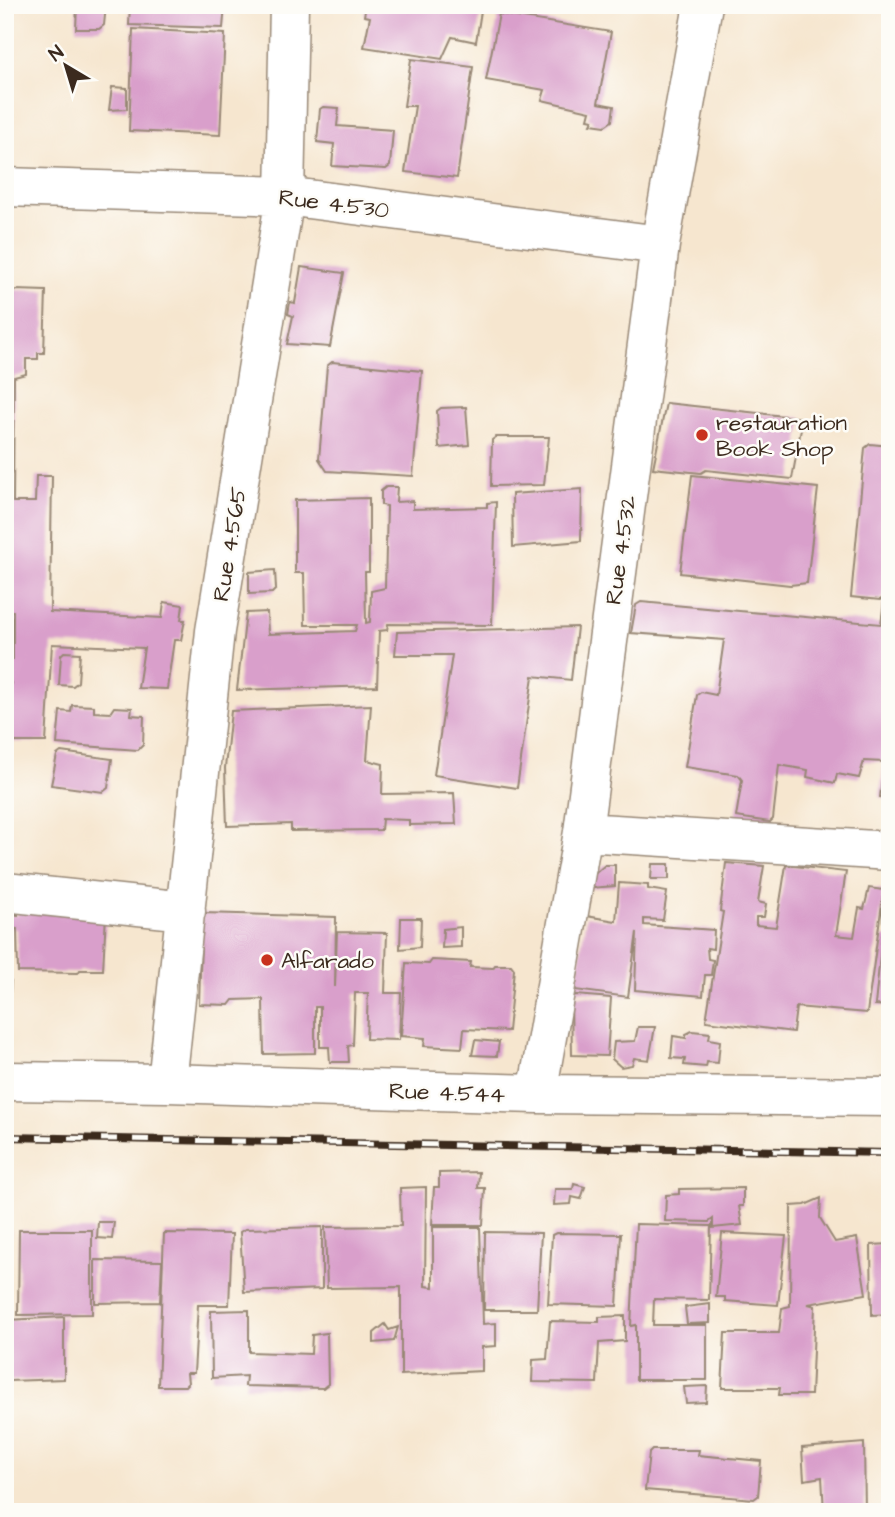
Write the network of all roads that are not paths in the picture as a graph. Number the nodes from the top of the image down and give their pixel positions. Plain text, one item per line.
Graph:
1 (289, 5) edge
2 (703, 5) edge
3 (5, 187) edge
4 (285, 196) junction
5 (660, 245) junction
6 (583, 832) junction
7 (890, 851) edge
8 (5, 892) edge
9 (186, 911) junction
10 (5, 1081) edge
11 (167, 1083) junction
12 (537, 1094) junction
13 (890, 1097) edge

1 - 4 street, Rue 4.565
2 - 5 street, Rue 4.532
3 - 4 street, Rue 4.530
4 - 5 street, Rue 4.530
4 - 9 street, Rue 4.565
5 - 6 street, Rue 4.532
6 - 7 street
6 - 12 street, Rue 4.532
8 - 9 street
9 - 11 street, Rue 4.565
10 - 11 street, Rue 4.544
11 - 12 street, Rue 4.544
12 - 13 street, Rue 4.544

